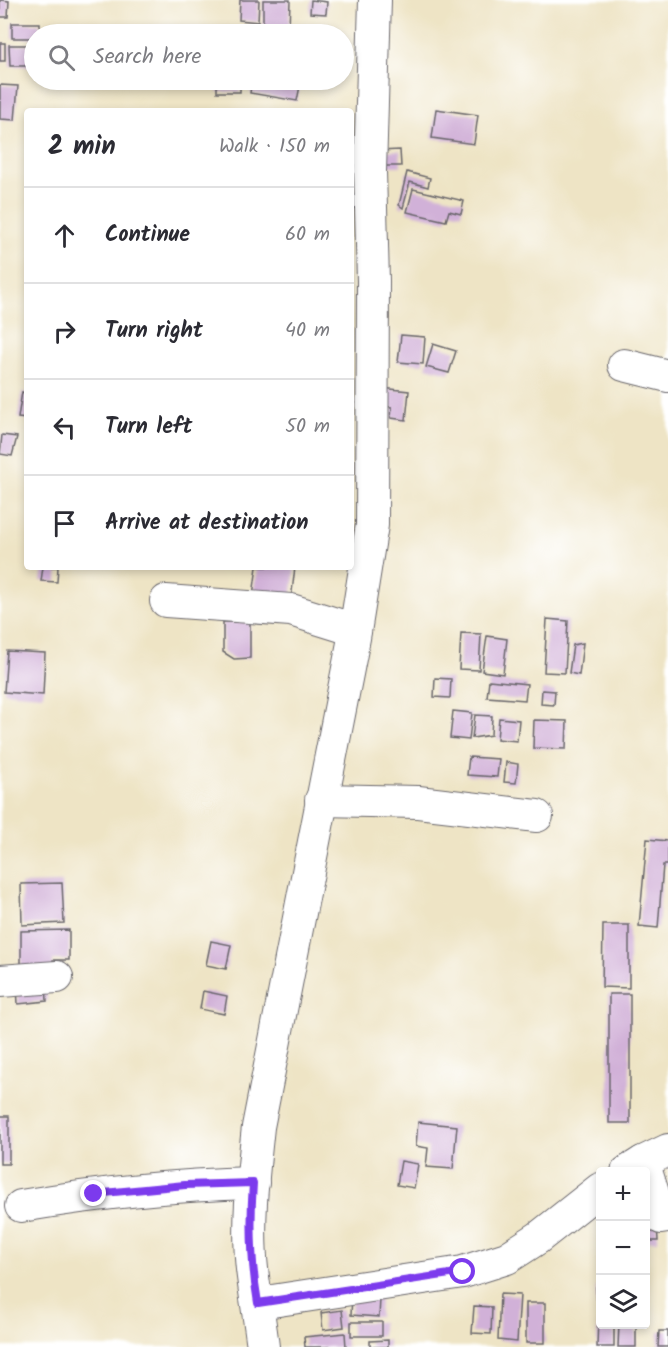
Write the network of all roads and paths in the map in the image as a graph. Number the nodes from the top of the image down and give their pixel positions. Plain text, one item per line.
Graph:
1 (375, 0) edge
2 (624, 365) dead end
3 (668, 376) edge
4 (166, 601) dead end
5 (355, 630) junction
6 (321, 800) junction
7 (537, 816) dead end
8 (57, 977) dead end
9 (0, 981) edge
10 (646, 1161) edge
11 (253, 1183) junction
12 (596, 1192) edge
13 (21, 1206) dead end
14 (668, 1217) edge
15 (258, 1303) junction
16 (263, 1347) edge

1 - 5 street
2 - 3 street
4 - 5 street
5 - 6 street
6 - 7 street
6 - 11 street
8 - 9 street
10 - 14 street
11 - 13 street
11 - 15 street
12 - 15 street
15 - 16 street

